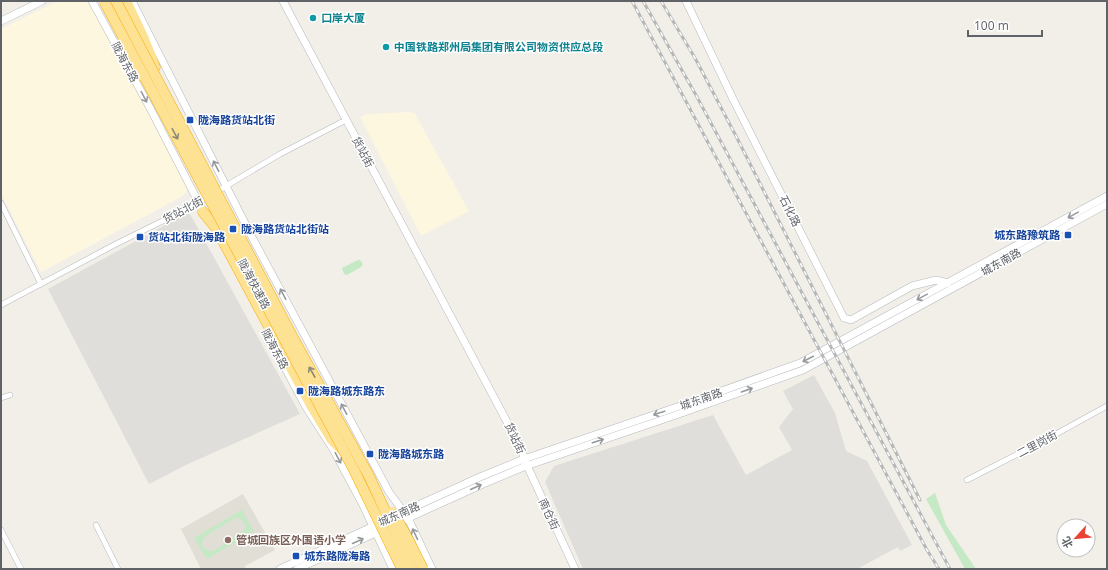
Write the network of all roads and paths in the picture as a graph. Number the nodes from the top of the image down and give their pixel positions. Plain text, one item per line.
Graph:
1 (42, 1) edge
2 (92, 1) edge
3 (104, 1) edge
4 (116, 1) edge
5 (126, 1) edge
6 (132, 1) edge
7 (278, 1) edge
8 (283, 1) edge
9 (686, 1) edge
10 (1, 21) edge
11 (164, 92) junction
12 (342, 122) junction
13 (226, 185) junction
14 (1107, 196) edge
15 (1, 203) edge
16 (1107, 204) edge
17 (201, 208) junction
18 (948, 283) junction
19 (41, 284) junction
20 (1, 305) edge
21 (10, 395) dead end
22 (1, 398) edge
23 (1107, 406) edge
24 (350, 442) junction
25 (344, 452) junction
26 (525, 462) junction
27 (967, 480) dead end
28 (406, 515) junction
29 (96, 524) dead end
30 (1, 530) edge
31 (374, 530) junction
32 (21, 569) edge
33 (118, 569) edge
34 (280, 569) edge
35 (297, 569) edge
36 (393, 569) edge
37 (402, 569) edge
38 (412, 569) edge
39 (423, 569) edge
40 (432, 569) edge
41 (575, 569) edge

1 - 10 street
2 -> 17 street, 陇海东路
3 -> 25 highway, 陇海快速路, bridge
4 - 11 highway, 陇海快速路, bridge
5 - 11 highway, bridge
13 -> 6 street
7 - 12 street, 货站街
8 - 26 street, 货站街
9 - 18 street, 石化路
24 -> 11 highway, 陇海快速路, bridge
12 - 13 street, 货站北街
12 - 26 street, 货站街
13 - 17 street, 货站北街
28 -> 13 street
14 -> 18 street, 城东南路
15 - 19 street
26 -> 16 street, 城东南路
17 - 19 street, 货站北街
17 - 25 highway
17 -> 31 street, 陇海东路
18 -> 26 street, 城东南路
19 - 20 street, 货站北街
21 - 22 street
23 - 27 street, 二里岗街
24 - 38 highway, 陇海快速路, bridge
24 - 39 highway, bridge
25 - 37 highway, 陇海快速路, bridge
26 - 28 street, 城东南路
26 - 41 street, 南仓街
28 - 31 street, 城东南路
40 -> 28 street
29 - 33 street
30 - 32 street
31 - 34 street, 城东南路
35 -> 31 street, 城东南路
31 - 36 street, 陇海东路

